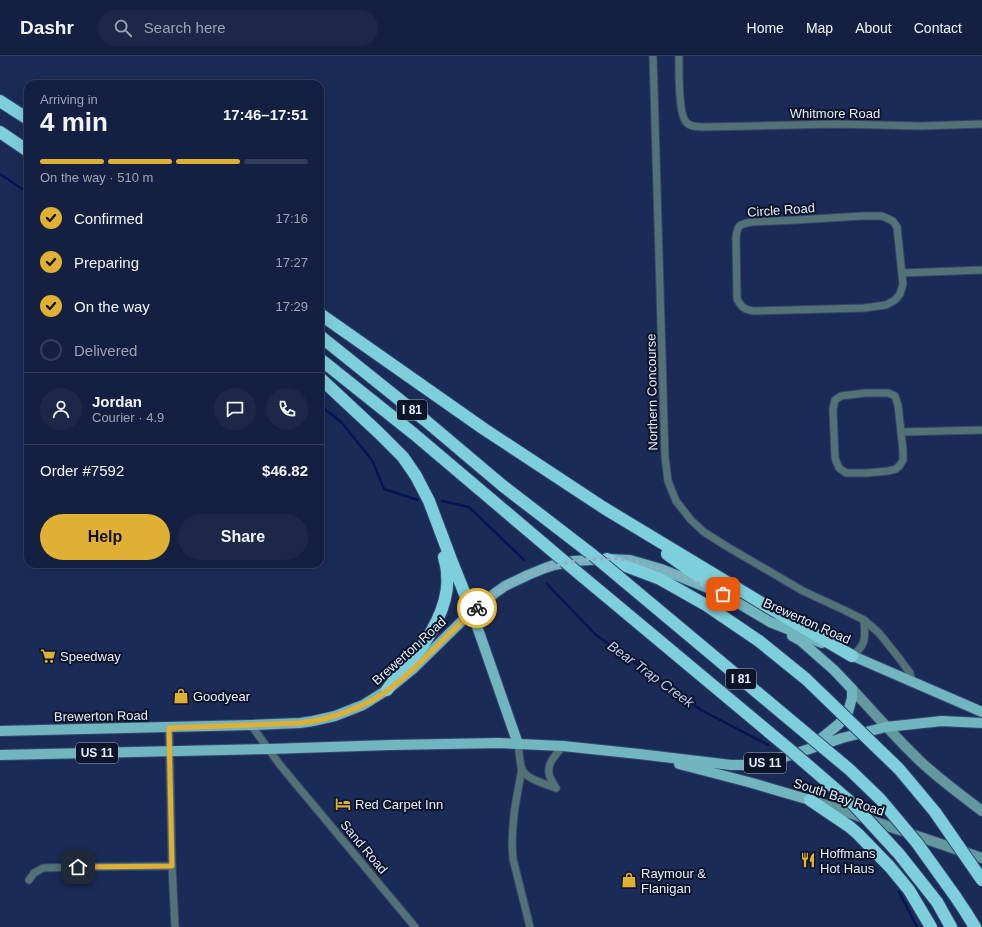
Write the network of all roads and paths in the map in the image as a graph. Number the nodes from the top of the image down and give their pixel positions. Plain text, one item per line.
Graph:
1 (654, 56) edge
2 (679, 56) edge
3 (0, 101) edge
4 (24, 116) edge
5 (982, 124) edge
6 (0, 132) edge
7 (24, 148) edge
8 (982, 270) edge
9 (902, 273) junction
10 (324, 317) edge
11 (324, 339) edge
12 (324, 362) edge
13 (324, 382) edge
14 (982, 430) edge
15 (902, 432) junction
16 (604, 508) junction
17 (438, 525) junction
18 (607, 559) junction
19 (723, 594) junction
20 (472, 612) junction
21 (864, 620) junction
22 (770, 622) junction
23 (852, 656) junction
24 (912, 682) junction
25 (852, 689) junction
26 (387, 690) junction
27 (982, 712) edge
28 (982, 723) edge
29 (252, 725) junction
30 (886, 726) junction
31 (169, 728) junction
32 (0, 731) edge
33 (518, 744) junction
34 (563, 746) junction
35 (269, 749) junction
36 (807, 750) junction
37 (169, 751) junction
38 (639, 754) junction
39 (0, 755) edge
40 (522, 769) junction
41 (810, 800) junction
42 (982, 811) edge
43 (982, 850) edge
44 (970, 854) junction
45 (982, 858) edge
46 (172, 866) junction
47 (29, 880) dead end
48 (982, 880) edge
49 (175, 927) edge
50 (415, 927) edge
51 (530, 927) edge
52 (931, 927) edge
53 (951, 927) edge
54 (975, 927) edge

1 - 21 street, Northern Concourse
2 - 5 street, Whitmore Road
3 - 4 highway
6 - 7 highway
8 - 9 street
9 - 9 street, Circle Road
10 - 16 highway
11 - 54 highway, I 81, bridge
12 - 53 highway, I 81, bridge
13 - 17 highway
14 - 15 street
15 - 15 street
16 - 19 highway
16 - 23 highway
17 - 20 highway
17 - 26 highway
18 - 19 main road, Brewerton Road / US 11
18 - 20 main road, Brewerton Road / US 11
18 - 48 highway, bridge
19 - 22 main road, Brewerton Road / US 11
20 - 26 main road, Brewerton Road / US 11
20 - 33 main road
21 - 23 street
21 - 24 street, Northern Concourse
22 - 23 main road, Brewerton Road / US 11
22 - 25 main road
23 - 24 main road, Brewerton Road / US 11
24 - 27 main road, Brewerton Road / US 11
25 - 30 main road
25 - 36 main road
26 - 29 main road, Brewerton Road / US 11
28 - 30 main road, US 11
29 - 31 main road, Brewerton Road / US 11
29 - 35 street, Sand Road
30 - 36 main road, US 11
30 - 42 main road
31 - 32 main road, Brewerton Road / US 11
31 - 37 street
33 - 34 main road, US 11
33 - 35 main road, US 11
33 - 40 street
34 - 38 main road, US 11
34 - 40 street
35 - 37 main road, US 11
35 - 50 street, Sand Road
36 - 38 main road, US 11
37 - 39 main road, US 11
37 - 46 street
38 - 41 main road, South Bay Road
40 - 51 street
41 - 44 main road, South Bay Road
41 - 52 highway
43 - 44 main road
44 - 45 main road, South Bay Road
46 - 47 street
46 - 49 street

